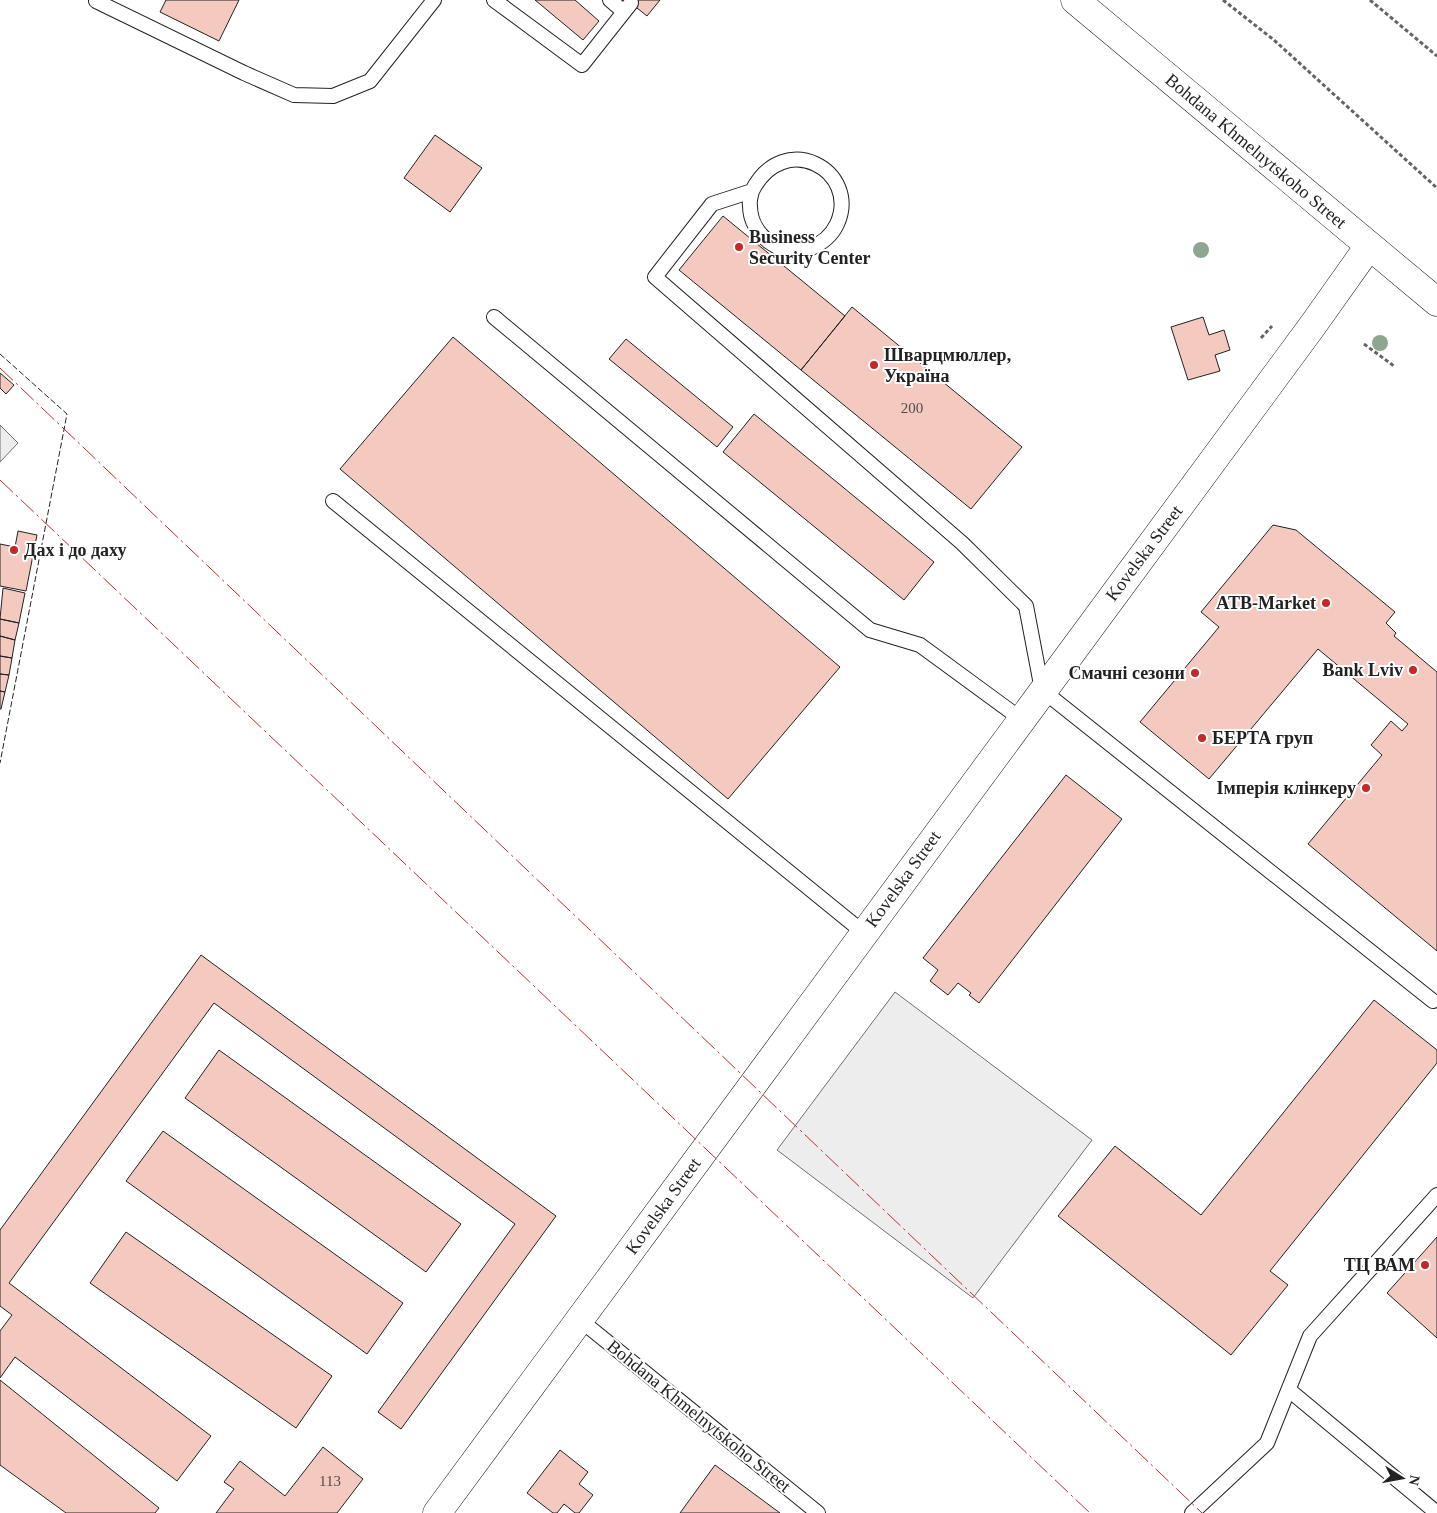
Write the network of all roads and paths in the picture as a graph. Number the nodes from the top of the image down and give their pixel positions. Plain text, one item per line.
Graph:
1 (434, 0) edge
2 (494, 0) edge
3 (610, 0) edge
4 (1075, 0) edge
5 (1223, 0) edge
6 (1370, 0) edge
7 (96, 1) edge
8 (1437, 56) edge
9 (1437, 188) edge
10 (752, 191) junction
11 (1369, 246) junction
12 (1437, 302) edge
13 (494, 317) dead end
14 (1364, 344) dead end
15 (1394, 366) dead end
16 (333, 501) dead end
17 (1042, 690) junction
18 (1021, 719) junction
19 (864, 933) junction
20 (1433, 1001) dead end
21 (1437, 1195) edge
22 (580, 1320) junction
23 (1289, 1390) junction
24 (1437, 1512) edge
25 (437, 1513) edge
26 (818, 1513) edge
27 (1192, 1513) edge

1 - 7 lane
2 - 3 lane
4 - 11 street, Bohdana Khmelnytskoho Street
5 - 9 path
6 - 8 path
10 - 10 lane
10 - 17 lane
11 - 12 street, Bohdana Khmelnytskoho Street
11 - 17 street, Kovelska Street
13 - 18 lane
14 - 15 path
16 - 19 lane
17 - 18 street, Kovelska Street
17 - 20 lane
18 - 19 street, Kovelska Street
19 - 22 street, Kovelska Street
21 - 23 lane
22 - 25 street, Kovelska Street
22 - 26 lane, Bohdana Khmelnytskoho Street
23 - 24 lane
23 - 27 lane

